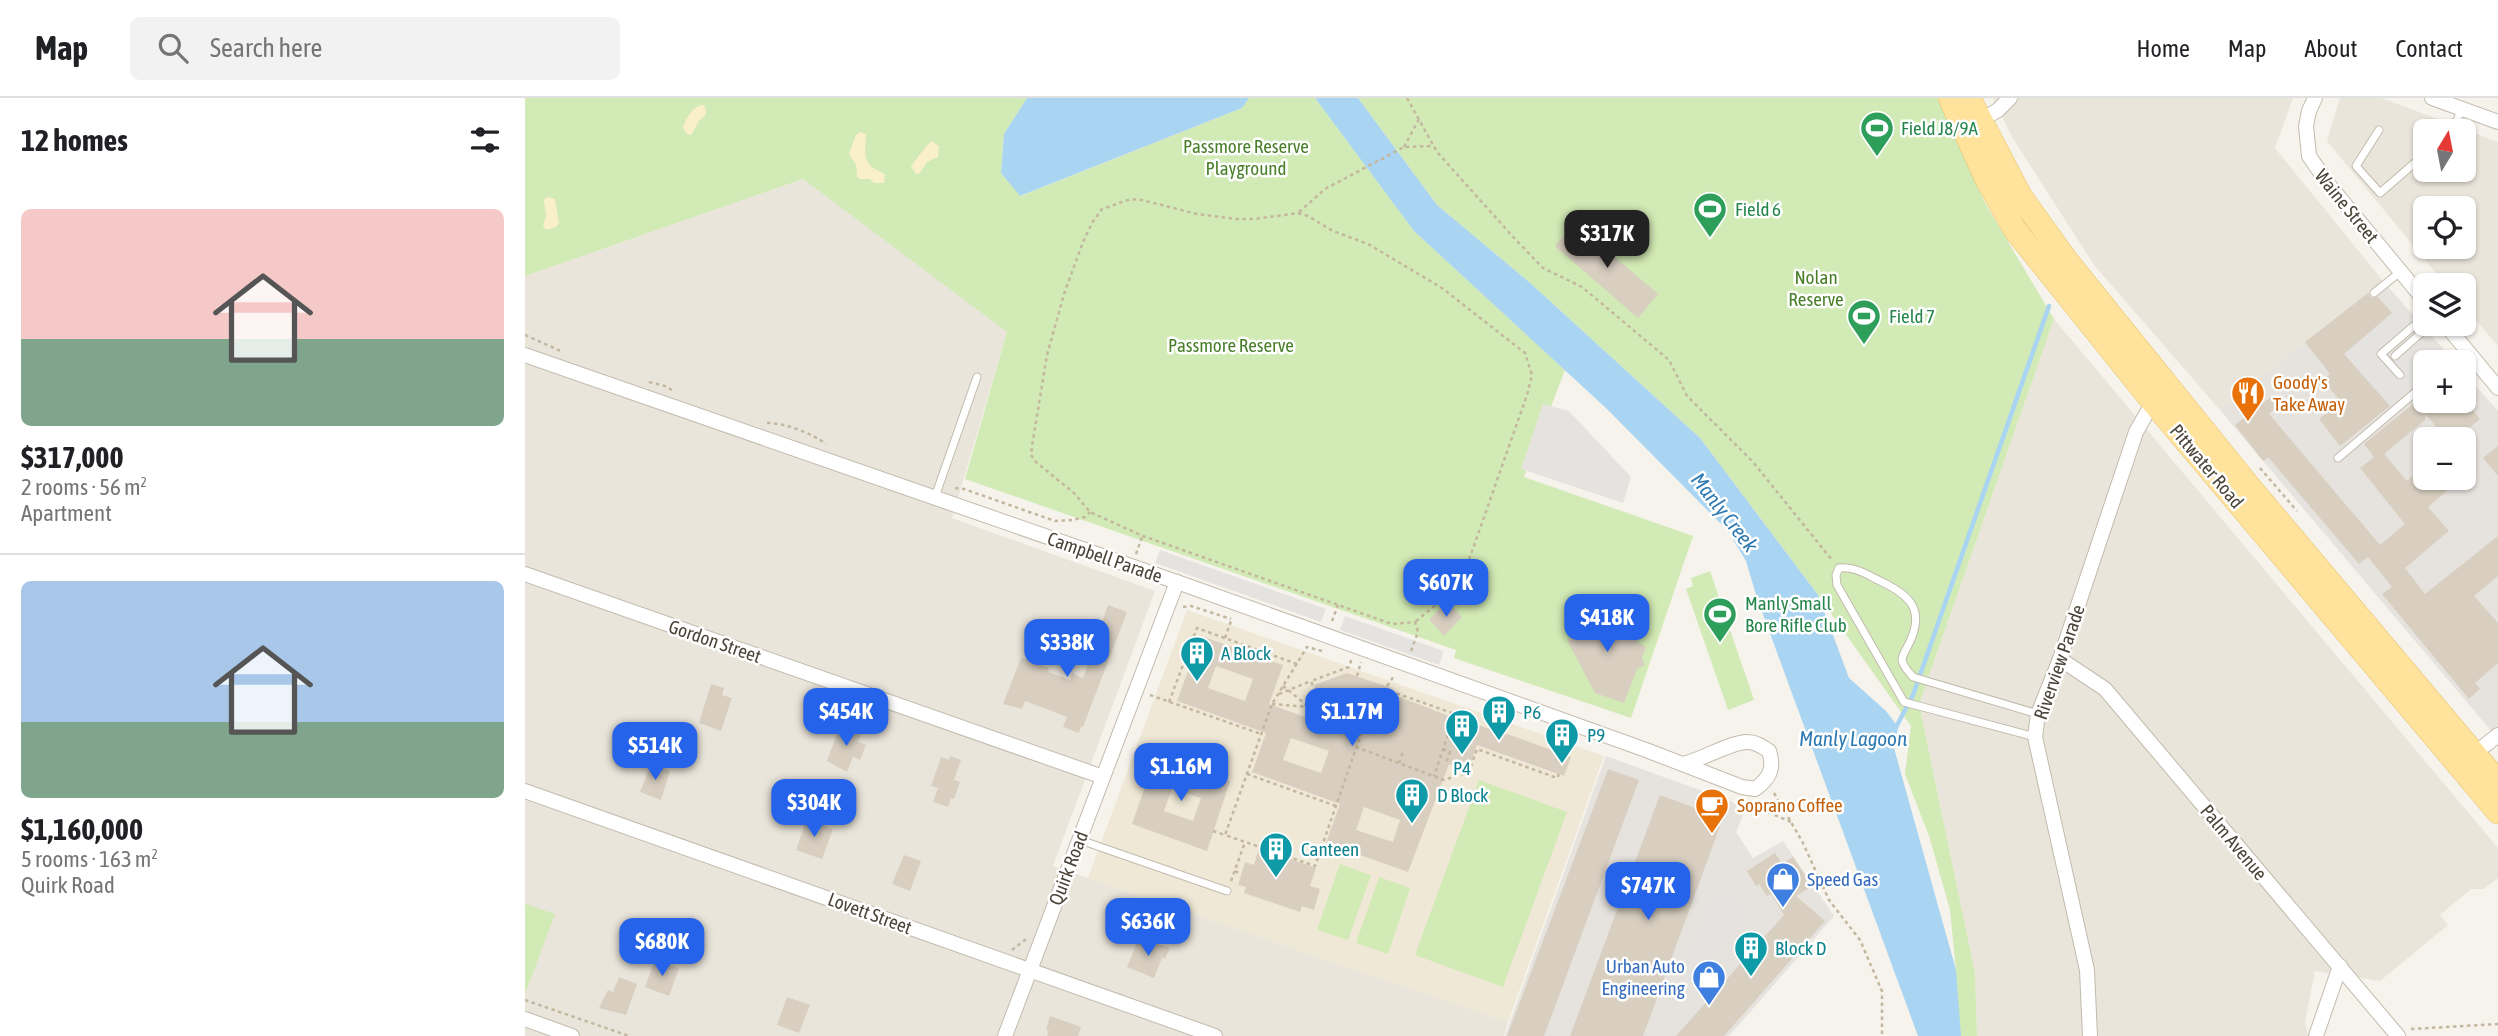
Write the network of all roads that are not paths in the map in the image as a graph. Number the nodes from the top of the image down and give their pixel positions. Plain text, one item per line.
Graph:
1 (1950, 98) edge
2 (1969, 98) edge
3 (2010, 98) edge
4 (2315, 98) edge
5 (2432, 98) edge
6 (2462, 109) junction
7 (2457, 119) edge
8 (2498, 122) edge
9 (1972, 126) junction
10 (2379, 130) dead end
11 (2413, 164) edge
12 (2401, 271) junction
13 (2413, 286) edge
14 (2374, 293) dead end
15 (2413, 327) edge
16 (2418, 336) edge
17 (2455, 336) edge
18 (2466, 349) joint
19 (525, 355) edge
20 (2395, 356) dead end
21 (2400, 375) dead end
22 (977, 377) dead end
23 (2498, 388) edge
24 (2413, 394) edge
25 (2162, 395) junction
26 (2339, 458) dead end
27 (937, 491) junction
28 (525, 574) edge
29 (1177, 582) junction
30 (2060, 659) junction
31 (2038, 714) junction
32 (2498, 735) edge
33 (2035, 737) junction
34 (2467, 761) junction
35 (1683, 764) junction
36 (1103, 777) junction
37 (2498, 782) edge
38 (525, 791) edge
39 (2498, 812) edge
40 (1079, 840) junction
41 (1227, 891) road end
42 (2340, 966) junction
43 (1030, 970) junction
44 (525, 1019) edge
45 (2396, 1033) edge
46 (572, 1036) edge
47 (1005, 1036) edge
48 (1215, 1036) edge
49 (2090, 1036) edge
50 (2316, 1036) edge

1 - 9 main road, Pittwater Road
2 - 9 main road, Pittwater Road
3 - 9 street
4 - 12 street, Waine Street
5 - 6 street
6 - 7 lane
6 - 8 street
9 - 25 main road, Pittwater Road
10 - 11 lane
12 - 13 street, Waine Street
12 - 14 lane
15 - 21 lane
16 - 20 lane
17 - 18 street
18 - 23 street
19 - 27 street, Campbell Parade
22 - 27 lane
24 - 26 lane
25 - 30 street, Riverview Parade
25 - 34 main road, Pittwater Road
27 - 29 street, Campbell Parade
28 - 36 street, Gordon Street
29 - 35 street, Campbell Parade
29 - 36 street, Quirk Road
30 - 31 street, Riverview Parade
30 - 42 street, Palm Avenue
31 - 33 street, Riverview Parade
31 - 33 lane
32 - 34 street
33 - 49 street, Riverview Parade
34 - 37 main road, Pittwater Road
34 - 39 main road, Pittwater Road
35 - 35 street, Campbell Parade
36 - 40 street, Quirk Road
38 - 43 street, Lovett Street
40 - 41 lane
40 - 43 street, Quirk Road
42 - 45 street, Palm Avenue
42 - 50 street
43 - 47 street, Quirk Road
43 - 48 street, Lovett Street
44 - 46 street

